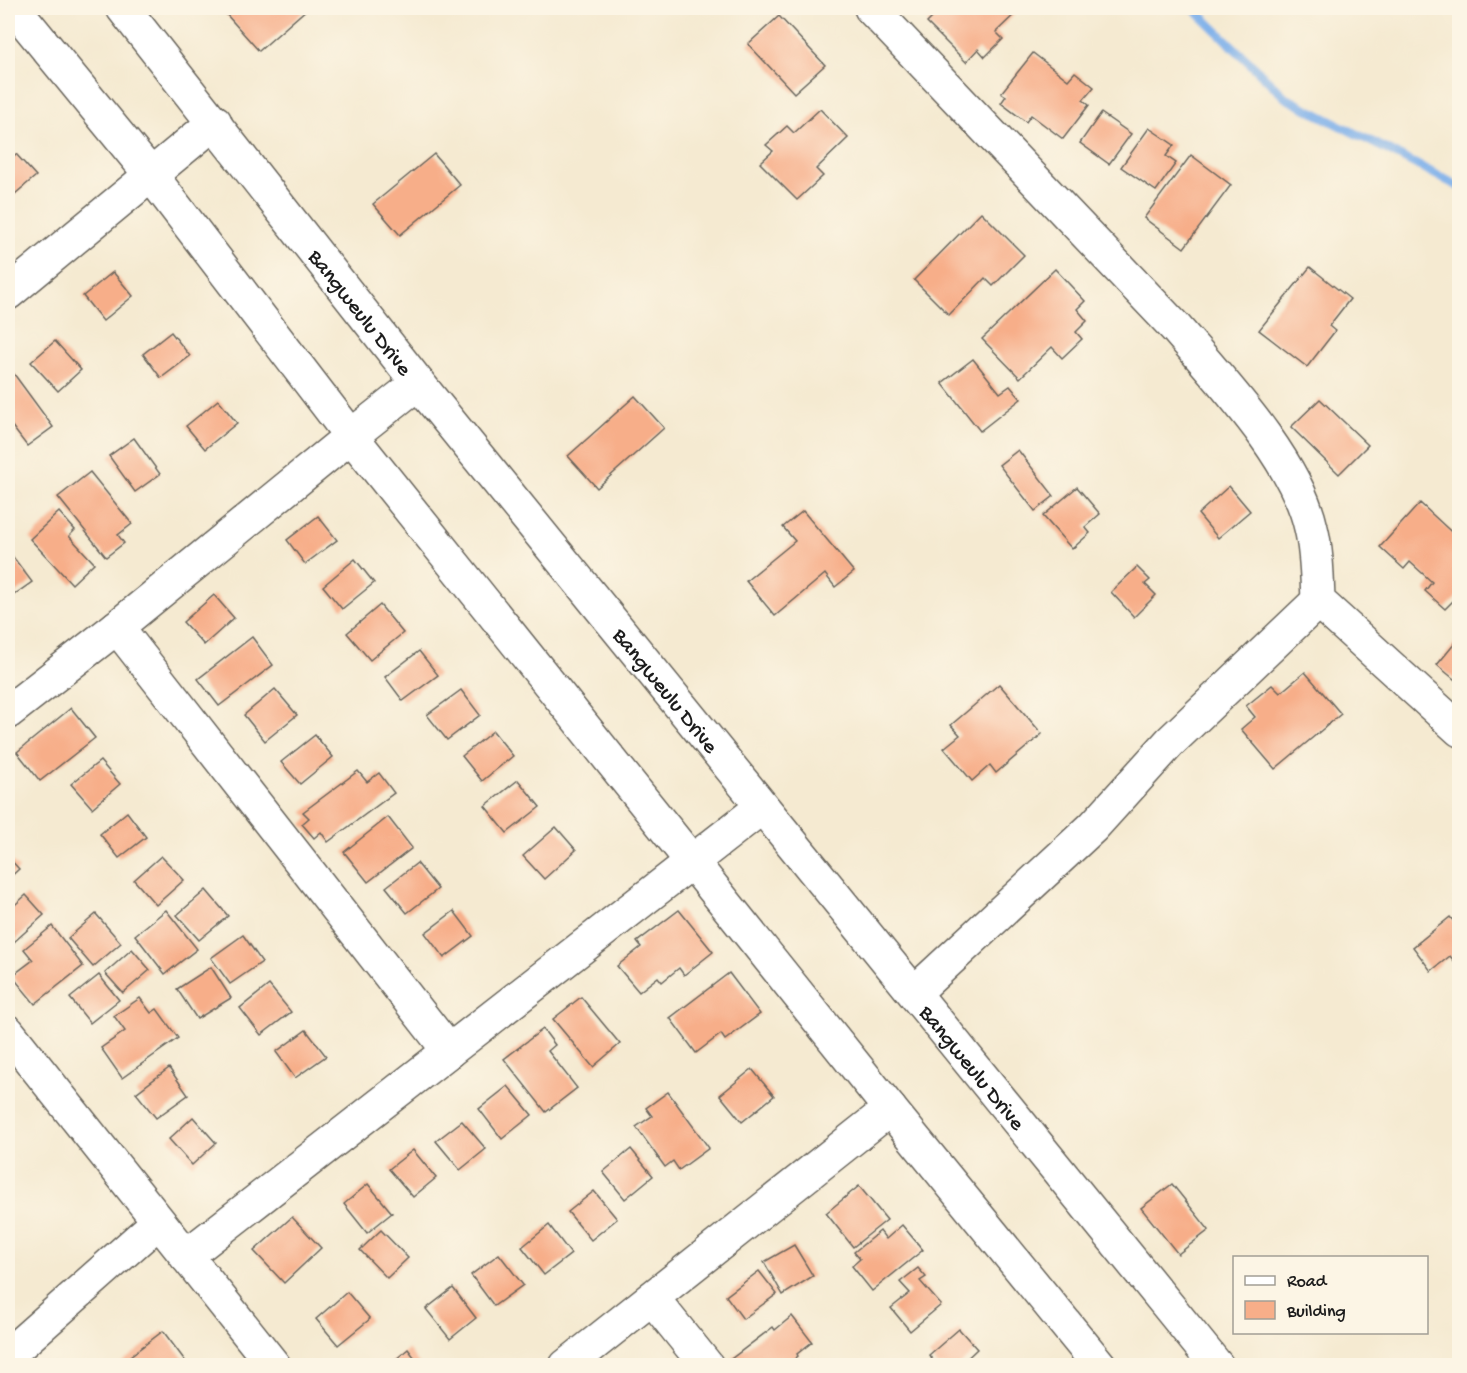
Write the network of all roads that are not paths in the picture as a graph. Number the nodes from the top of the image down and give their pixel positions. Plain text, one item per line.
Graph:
1 (14, 8) edge
2 (123, 8) edge
3 (871, 8) edge
4 (215, 122) junction
5 (151, 175) junction
6 (8, 293) edge
7 (418, 383) junction
8 (351, 436) junction
9 (1318, 601) junction
10 (117, 627) junction
11 (8, 712) edge
12 (1460, 730) edge
13 (762, 807) junction
14 (692, 861) junction
15 (915, 992) junction
16 (8, 1032) edge
17 (449, 1051) junction
18 (890, 1109) junction
19 (158, 1222) junction
20 (186, 1256) junction
21 (652, 1298) junction
22 (8, 1355) edge
23 (274, 1365) edge
24 (566, 1365) edge
25 (707, 1365) edge
26 (1100, 1365) edge
27 (1217, 1365) edge

1 - 5 street
2 - 4 street, Bangweulu Drive
3 - 9 street
4 - 5 street
4 - 7 street, Bangweulu Drive
5 - 6 street
5 - 8 street
7 - 8 street
7 - 13 street, Bangweulu Drive
8 - 10 street
8 - 14 street
9 - 12 street
9 - 15 street
10 - 11 street
10 - 17 street
13 - 14 street
13 - 15 street, Bangweulu Drive
14 - 17 street
14 - 18 street
15 - 27 street, Bangweulu Drive
16 - 19 street
17 - 20 street
18 - 21 street
18 - 26 street
19 - 20 street
19 - 22 street
20 - 23 street
21 - 24 street
21 - 25 street

